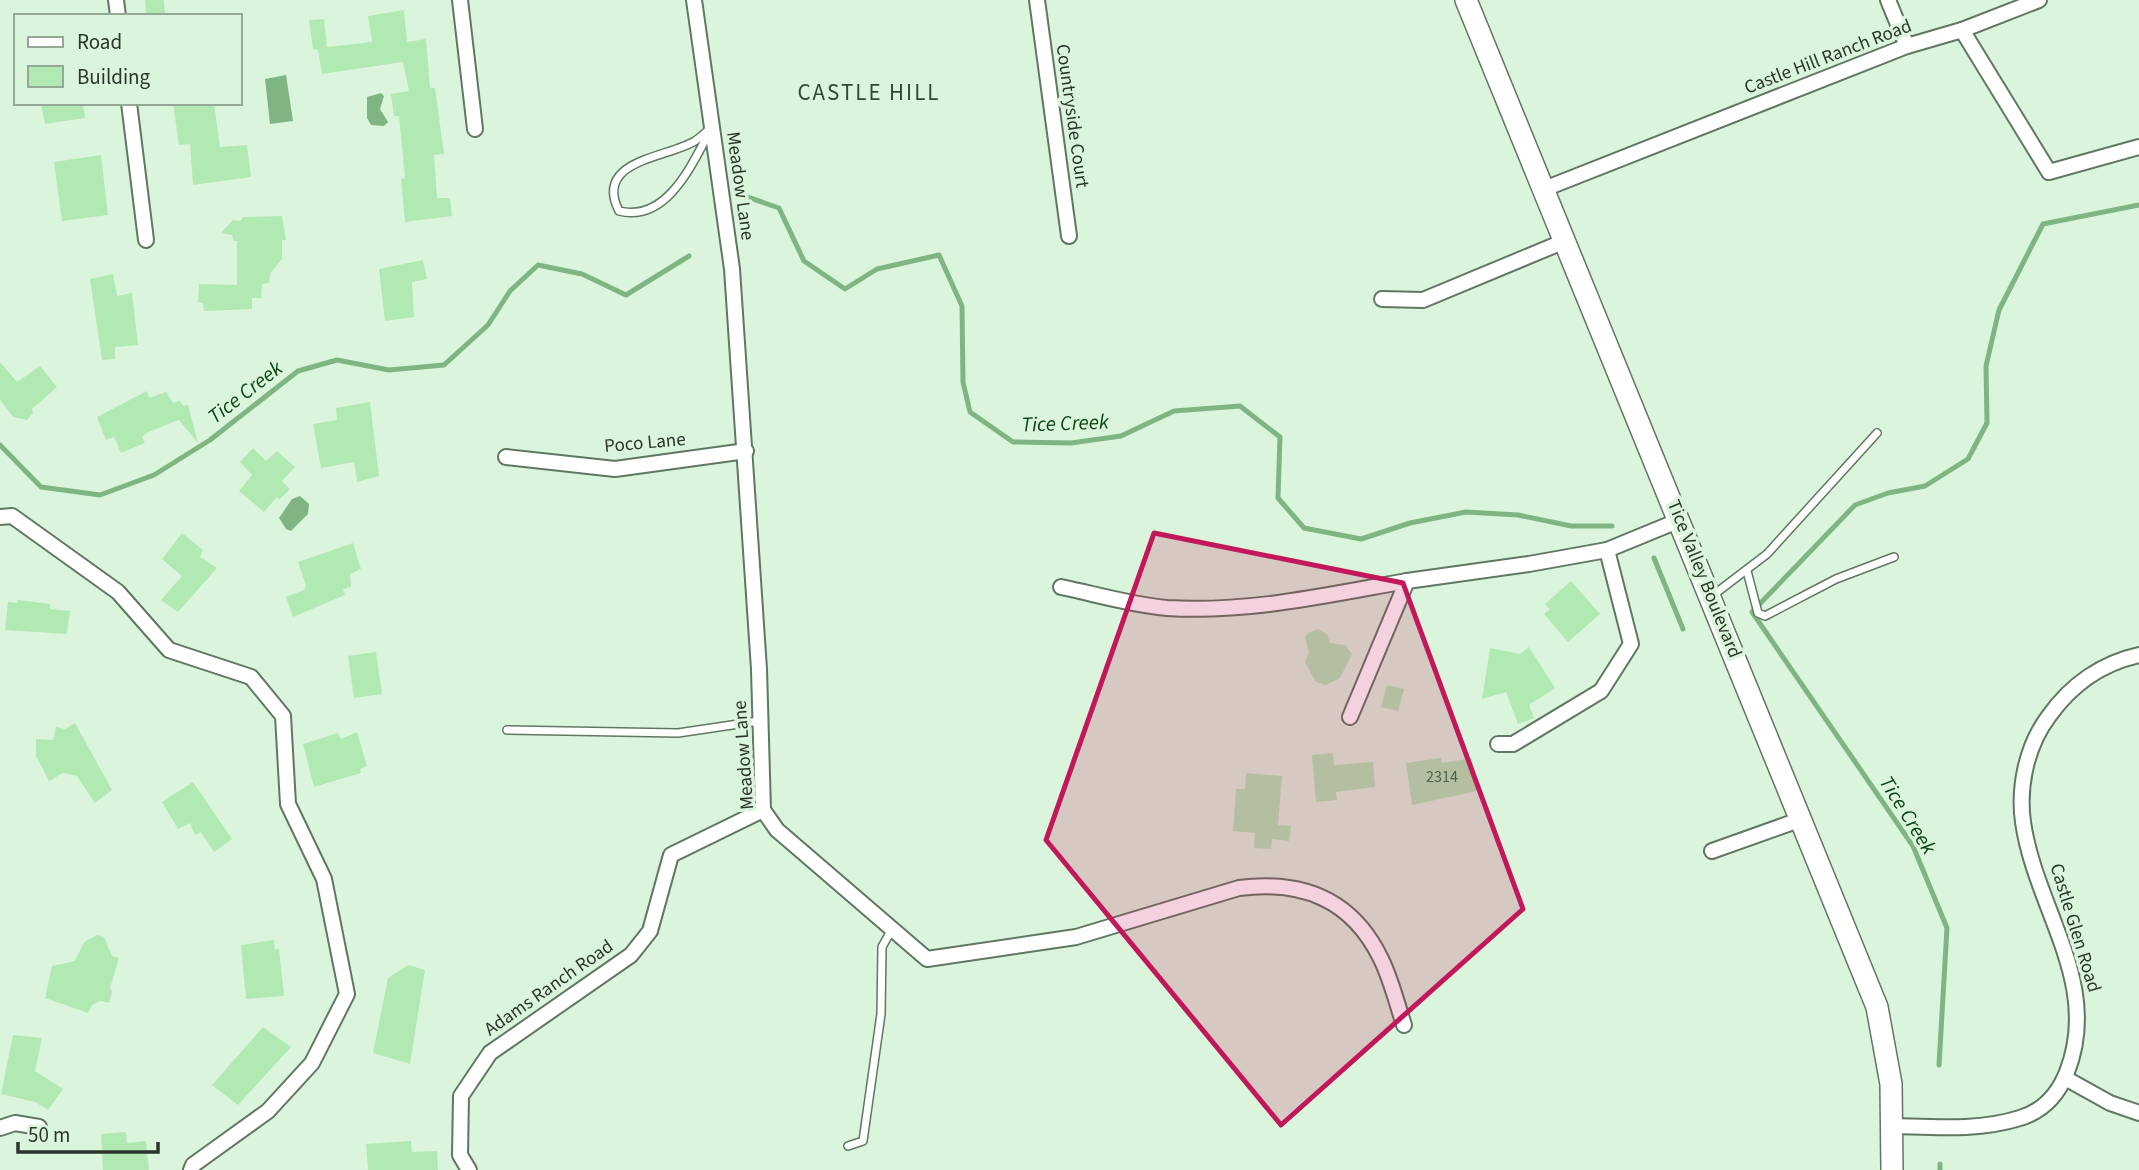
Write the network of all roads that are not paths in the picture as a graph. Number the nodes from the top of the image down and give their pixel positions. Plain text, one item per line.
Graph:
1 (460, 0) edge
2 (694, 0) edge
3 (1037, 0) edge
4 (1466, 0) edge
5 (1888, 0) edge
6 (2039, 0) edge
7 (1962, 30) junction
8 (1907, 46) junction
9 (129, 105) edge
10 (712, 127) junction
11 (475, 129) dead end
12 (2139, 147) edge
13 (1544, 189) junction
14 (1069, 236) dead end
15 (146, 240) dead end
16 (1565, 241) junction
17 (1382, 299) dead end
18 (1877, 433) dead end
19 (746, 451) junction
20 (506, 457) dead end
21 (6, 516) edge
22 (1680, 520) junction
23 (1607, 550) junction
24 (1894, 558) dead end
25 (1747, 571) junction
26 (1407, 580) junction
27 (1061, 587) dead end
28 (1711, 596) junction
29 (2139, 655) edge
30 (1350, 717) dead end
31 (759, 721) junction
32 (508, 730) dead end
33 (1498, 744) dead end
34 (763, 810) junction
35 (1802, 819) junction
36 (1712, 851) dead end
37 (892, 929) junction
38 (1404, 1025) dead end
39 (2065, 1078) junction
40 (2139, 1113) edge
41 (1893, 1126) junction
42 (39, 1127) dead end
43 (0, 1128) edge
44 (848, 1146) dead end
45 (191, 1170) edge
46 (470, 1170) edge
47 (1892, 1170) edge

1 - 11 street
2 - 10 street, Meadow Lane
3 - 14 street, Countryside Court
4 - 13 street, Tice Valley Boulevard
5 - 8 street
6 - 7 street, Castle Hill Ranch Road
7 - 8 street, Castle Hill Ranch Road
7 - 12 street
8 - 13 street, Castle Hill Ranch Road
9 - 15 street
10 - 10 lane
10 - 19 street, Meadow Lane
13 - 16 street, Tice Valley Boulevard
16 - 17 street
16 - 22 street, Tice Valley Boulevard
18 - 25 lane
19 - 20 street, Poco Lane
19 - 31 street, Meadow Lane
21 - 45 street
22 - 23 street
22 - 28 street, Tice Valley Boulevard
23 - 26 street
23 - 33 street
24 - 25 lane
25 - 28 lane
26 - 27 street
26 - 30 street
28 - 35 street, Tice Valley Boulevard
29 - 39 street, Castle Glen Road
31 - 32 lane
31 - 34 street, Meadow Lane
34 - 37 street, Meadow Lane
34 - 46 street, Adams Ranch Road
35 - 36 street
35 - 41 street, Tice Valley Boulevard
37 - 38 street, Meadow Lane
37 - 44 lane
39 - 40 street
39 - 41 street, Castle Glen Road
41 - 47 street, Tice Valley Boulevard
42 - 43 street

